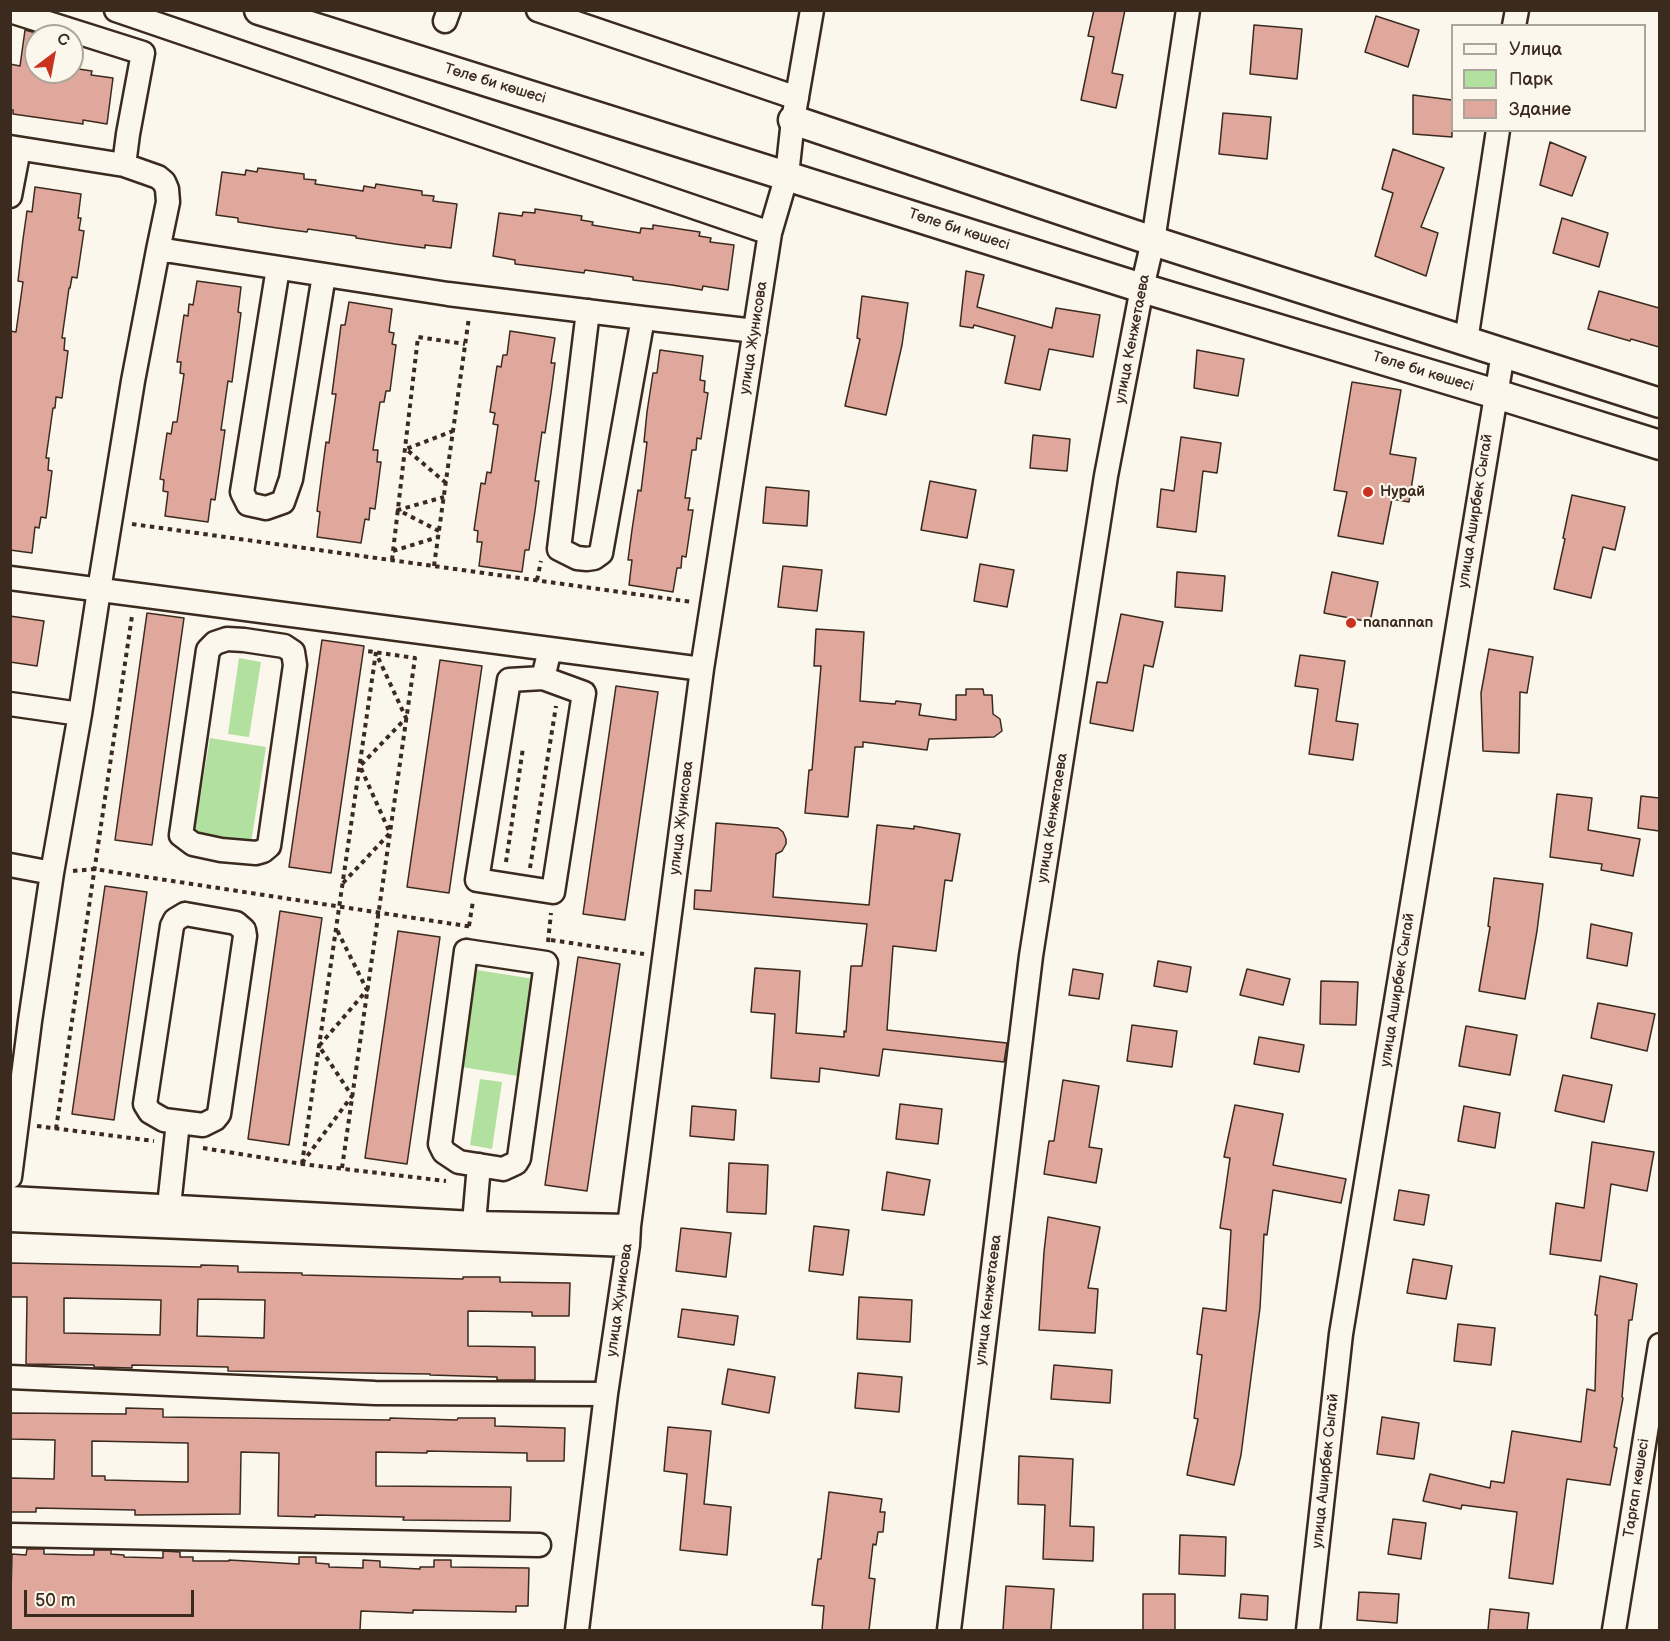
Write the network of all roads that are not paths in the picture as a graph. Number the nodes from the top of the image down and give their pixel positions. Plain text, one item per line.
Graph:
1 (116, 10) edge
2 (259, 10) edge
3 (538, 10) edge
4 (812, 10) edge
5 (1188, 10) edge
6 (10, 11) edge
7 (150, 21) junction
8 (143, 53) junction
9 (795, 109) junction
10 (1498, 132) edge
11 (15, 148) edge
12 (124, 165) junction
13 (787, 175) junction
14 (10, 196) edge
15 (770, 233) junction
16 (1153, 241) junction
17 (158, 250) junction
18 (278, 268) junction
19 (324, 275) junction
20 (1142, 288) junction
21 (588, 311) junction
22 (643, 318) junction
23 (755, 331) junction
24 (1466, 341) junction
25 (1503, 352) junction
26 (1496, 394) junction
27 (1659, 403) edge
28 (1659, 445) edge
29 (10, 578) edge
30 (99, 590) junction
31 (248, 609) junction
32 (244, 640) junction
33 (550, 649) junction
34 (702, 669) junction
35 (551, 681) junction
36 (10, 704) edge
37 (80, 714) junction
38 (10, 865) edge
39 (52, 873) junction
40 (17, 1072) edge
41 (177, 1133) junction
42 (479, 1165) junction
43 (10, 1177) edge
44 (10, 1198) edge
45 (169, 1206) junction
46 (10, 1220) edge
47 (474, 1222) junction
48 (629, 1235) junction
49 (1659, 1345) edge
50 (10, 1377) edge
51 (606, 1394) junction
52 (10, 1534) edge
53 (539, 1545) dead end
54 (577, 1630) edge
55 (948, 1630) edge
56 (1308, 1630) edge
57 (1614, 1630) edge

1 - 7 street
2 - 13 main road, Төле би көшесі
3 - 9 street
4 - 9 street, улица Жунисова
5 - 16 street, улица Кенжетаева
6 - 8 street
7 - 8 street
7 - 15 street
8 - 12 street
9 - 13 street, улица Жунисова
9 - 16 main road
10 - 24 street
11 - 12 street
11 - 14 street
12 - 17 street
13 - 15 street, улица Жунисова
13 - 20 main road, Төле би көшесі
15 - 23 street, улица Жунисова
16 - 20 street, улица Кенжетаева
16 - 24 main road
17 - 18 street
17 - 30 street
18 - 19 street
18 - 19 street
19 - 21 street
20 - 26 main road, Төле би көшесі
20 - 55 street, улица Кенжетаева
21 - 22 street
21 - 22 street
22 - 23 street
23 - 34 street, улица Жунисова
24 - 25 main road
25 - 26 street, улица Аширбек Сыгай
25 - 27 main road
26 - 28 main road, Төле би көшесі
26 - 56 street, улица Аширбек Сыгай
29 - 30 street
30 - 31 street
30 - 37 street
31 - 32 street
31 - 33 street
32 - 32 street
33 - 34 street
33 - 35 street
34 - 48 street, улица Жунисова
35 - 35 street
36 - 37 street
37 - 39 street
38 - 39 street
39 - 40 street
40 - 43 street
41 - 41 street
41 - 45 street
42 - 42 street
42 - 47 street
44 - 45 street
45 - 47 street
46 - 48 street
47 - 48 street
48 - 51 street, улица Жунисова
49 - 57 street, Тарғап көшесі
50 - 51 street
51 - 54 street, улица Жунисова
52 - 53 street

